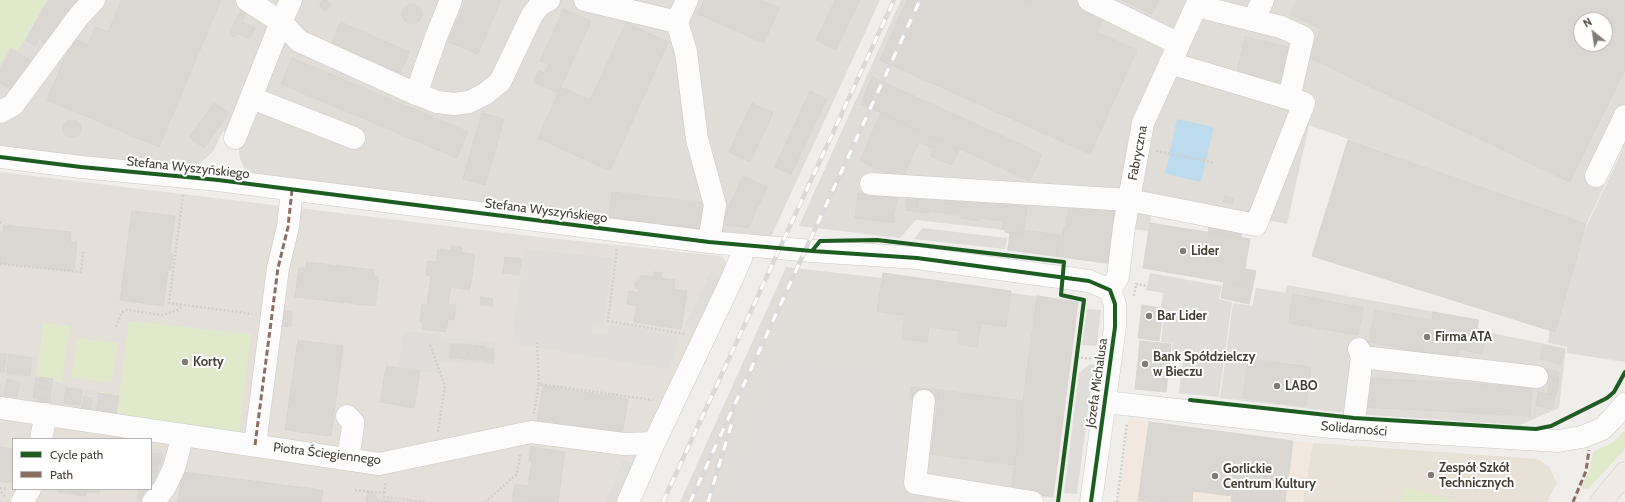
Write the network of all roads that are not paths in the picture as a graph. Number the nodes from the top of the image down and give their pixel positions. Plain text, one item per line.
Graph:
1 (94, 0) edge
2 (247, 0) edge
3 (292, 0) edge
4 (452, 0) edge
5 (548, 0) edge
6 (585, 0) edge
7 (688, 0) edge
8 (1089, 0) edge
9 (1262, 0) edge
10 (1198, 3) edge
11 (1112, 5) edge
12 (1253, 20) junction
13 (281, 22) junction
14 (677, 22) junction
15 (1175, 53) junction
16 (416, 94) junction
17 (1289, 98) junction
18 (259, 101) junction
19 (0, 112) edge
20 (1625, 116) edge
21 (235, 138) dead end
22 (354, 138) dead end
23 (0, 156) edge
24 (1596, 176) dead end
25 (871, 184) dead end
26 (292, 190) junction
27 (1129, 200) junction
28 (709, 242) junction
29 (743, 245) junction
30 (1110, 290) junction
31 (1537, 377) dead end
32 (924, 401) dead end
33 (1105, 402) junction
34 (1625, 404) edge
35 (0, 408) edge
36 (46, 414) junction
37 (347, 416) dead end
38 (1353, 429) junction
39 (183, 435) junction
40 (41, 438) edge
41 (654, 443) junction
42 (255, 445) junction
43 (348, 459) junction
44 (1625, 473) edge
45 (29, 490) edge
46 (22, 502) edge
47 (153, 502) edge
48 (628, 502) edge
49 (1032, 502) edge
50 (1091, 502) edge
51 (1601, 502) edge

1 - 19 street
2 - 13 street
3 - 13 street
4 - 16 street
5 - 16 street
6 - 14 street
7 - 14 street
8 - 11 street
9 - 12 street
10 - 12 street
10 - 15 street, Fabryczna
11 - 15 street
12 - 17 street
13 - 16 street
13 - 18 street
14 - 28 street
15 - 17 street
15 - 27 street, Fabryczna
17 - 27 street
18 - 21 street
18 - 22 street
20 - 24 street
23 - 26 street, Stefana Wyszyńskiego
25 - 27 street
26 - 28 street, Stefana Wyszyńskiego
26 - 42 street
27 - 30 street, Fabryczna
28 - 29 street, Stefana Wyszyńskiego
29 - 30 street, Stefana Wyszyńskiego
29 - 41 street
30 - 33 street, Józefa Michalusa
31 - 38 street
32 - 49 street
33 - 38 street, Solidarności
33 - 50 street, Józefa Michalusa
34 - 38 street, Solidarności
35 - 36 street, Piotra Ściegiennego
36 - 39 street, Piotra Ściegiennego
36 - 40 street
37 - 43 street
39 - 42 street, Piotra Ściegiennego
39 - 47 street
41 - 43 street, Piotra Ściegiennego
41 - 48 street
42 - 43 street, Piotra Ściegiennego
44 - 51 main road
45 - 46 street

